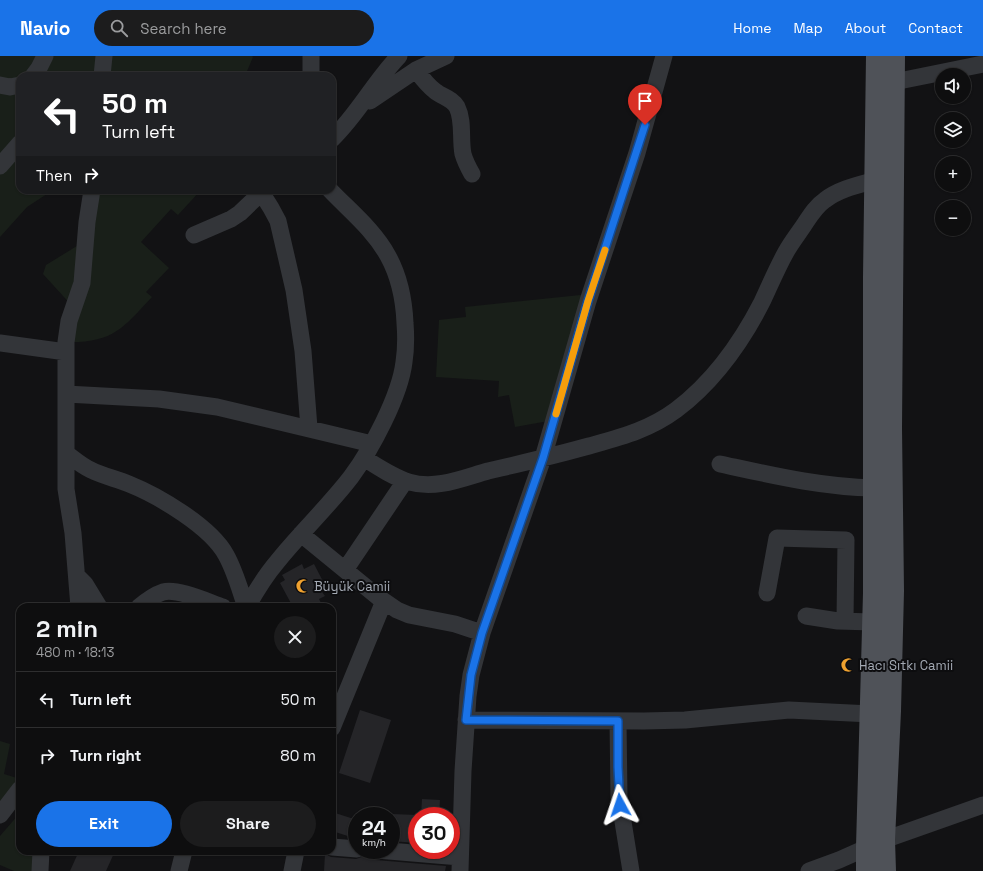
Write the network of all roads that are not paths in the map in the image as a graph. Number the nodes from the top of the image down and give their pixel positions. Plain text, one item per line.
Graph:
1 (45, 56) edge
2 (104, 56) edge
3 (311, 56) edge
4 (399, 56) edge
5 (446, 56) edge
6 (664, 56) edge
7 (877, 56) edge
8 (894, 56) edge
9 (983, 64) edge
10 (416, 70) junction
11 (36, 72) edge
12 (102, 72) edge
13 (311, 72) edge
14 (894, 82) junction
15 (0, 86) edge
16 (16, 86) edge
17 (358, 110) junction
18 (336, 135) edge
19 (16, 148) edge
20 (0, 166) edge
21 (472, 174) dead end
22 (876, 180) junction
23 (91, 194) edge
24 (259, 194) edge
25 (264, 194) edge
26 (334, 194) edge
27 (194, 235) dead end
28 (0, 343) edge
29 (66, 352) junction
30 (66, 394) junction
31 (309, 428) junction
32 (368, 451) junction
33 (66, 453) junction
34 (543, 458) junction
35 (720, 464) dead end
36 (405, 480) junction
37 (874, 488) junction
38 (301, 534) junction
39 (346, 570) junction
40 (77, 576) junction
41 (767, 593) dead end
42 (384, 601) junction
43 (79, 603) edge
44 (97, 603) edge
45 (145, 603) edge
46 (211, 603) edge
47 (245, 603) edge
48 (249, 603) edge
49 (806, 616) dead end
50 (845, 621) junction
51 (873, 622) junction
52 (482, 633) junction
53 (871, 714) junction
54 (336, 718) edge
55 (466, 720) junction
56 (618, 721) junction
57 (16, 794) edge
58 (983, 805) edge
59 (0, 815) edge
60 (875, 843) junction
61 (336, 847) edge
62 (348, 848) edge
63 (400, 854) edge
64 (41, 855) edge
65 (183, 855) edge
66 (295, 855) edge
67 (460, 864) edge
68 (40, 871) edge
69 (179, 871) edge
70 (292, 871) edge
71 (631, 871) edge
72 (809, 871) edge
73 (867, 871) edge
74 (885, 871) edge

1 - 11 street
2 - 12 street
3 - 13 street
4 - 17 street
5 - 10 street
6 - 34 street
7 - 22 main road
8 - 14 main road
9 - 14 street
10 - 17 street
10 - 21 street
14 - 60 main road
15 - 16 street
17 - 18 street
19 - 20 street
22 - 34 street
22 - 37 main road
23 - 29 street
24 - 27 street
25 - 31 street
26 - 32 street
28 - 29 street
29 - 30 street
30 - 31 street
30 - 33 street
31 - 32 street
32 - 36 street
32 - 38 street
33 - 40 street
33 - 47 street
34 - 36 street
34 - 52 street
35 - 37 street
36 - 39 street
37 - 51 main road
38 - 39 street
38 - 48 street
39 - 42 street
40 - 43 street
40 - 44 street
41 - 50 street
42 - 52 street
42 - 54 street
45 - 46 street
49 - 50 street
50 - 51 street
51 - 53 main road
52 - 55 street
53 - 56 street
53 - 60 main road
55 - 56 street
55 - 67 street
56 - 71 street
57 - 59 street
58 - 60 street
60 - 72 street
60 - 73 main road
60 - 74 main road
61 - 62 street
63 - 67 street
64 - 68 street
65 - 69 street
66 - 70 street

